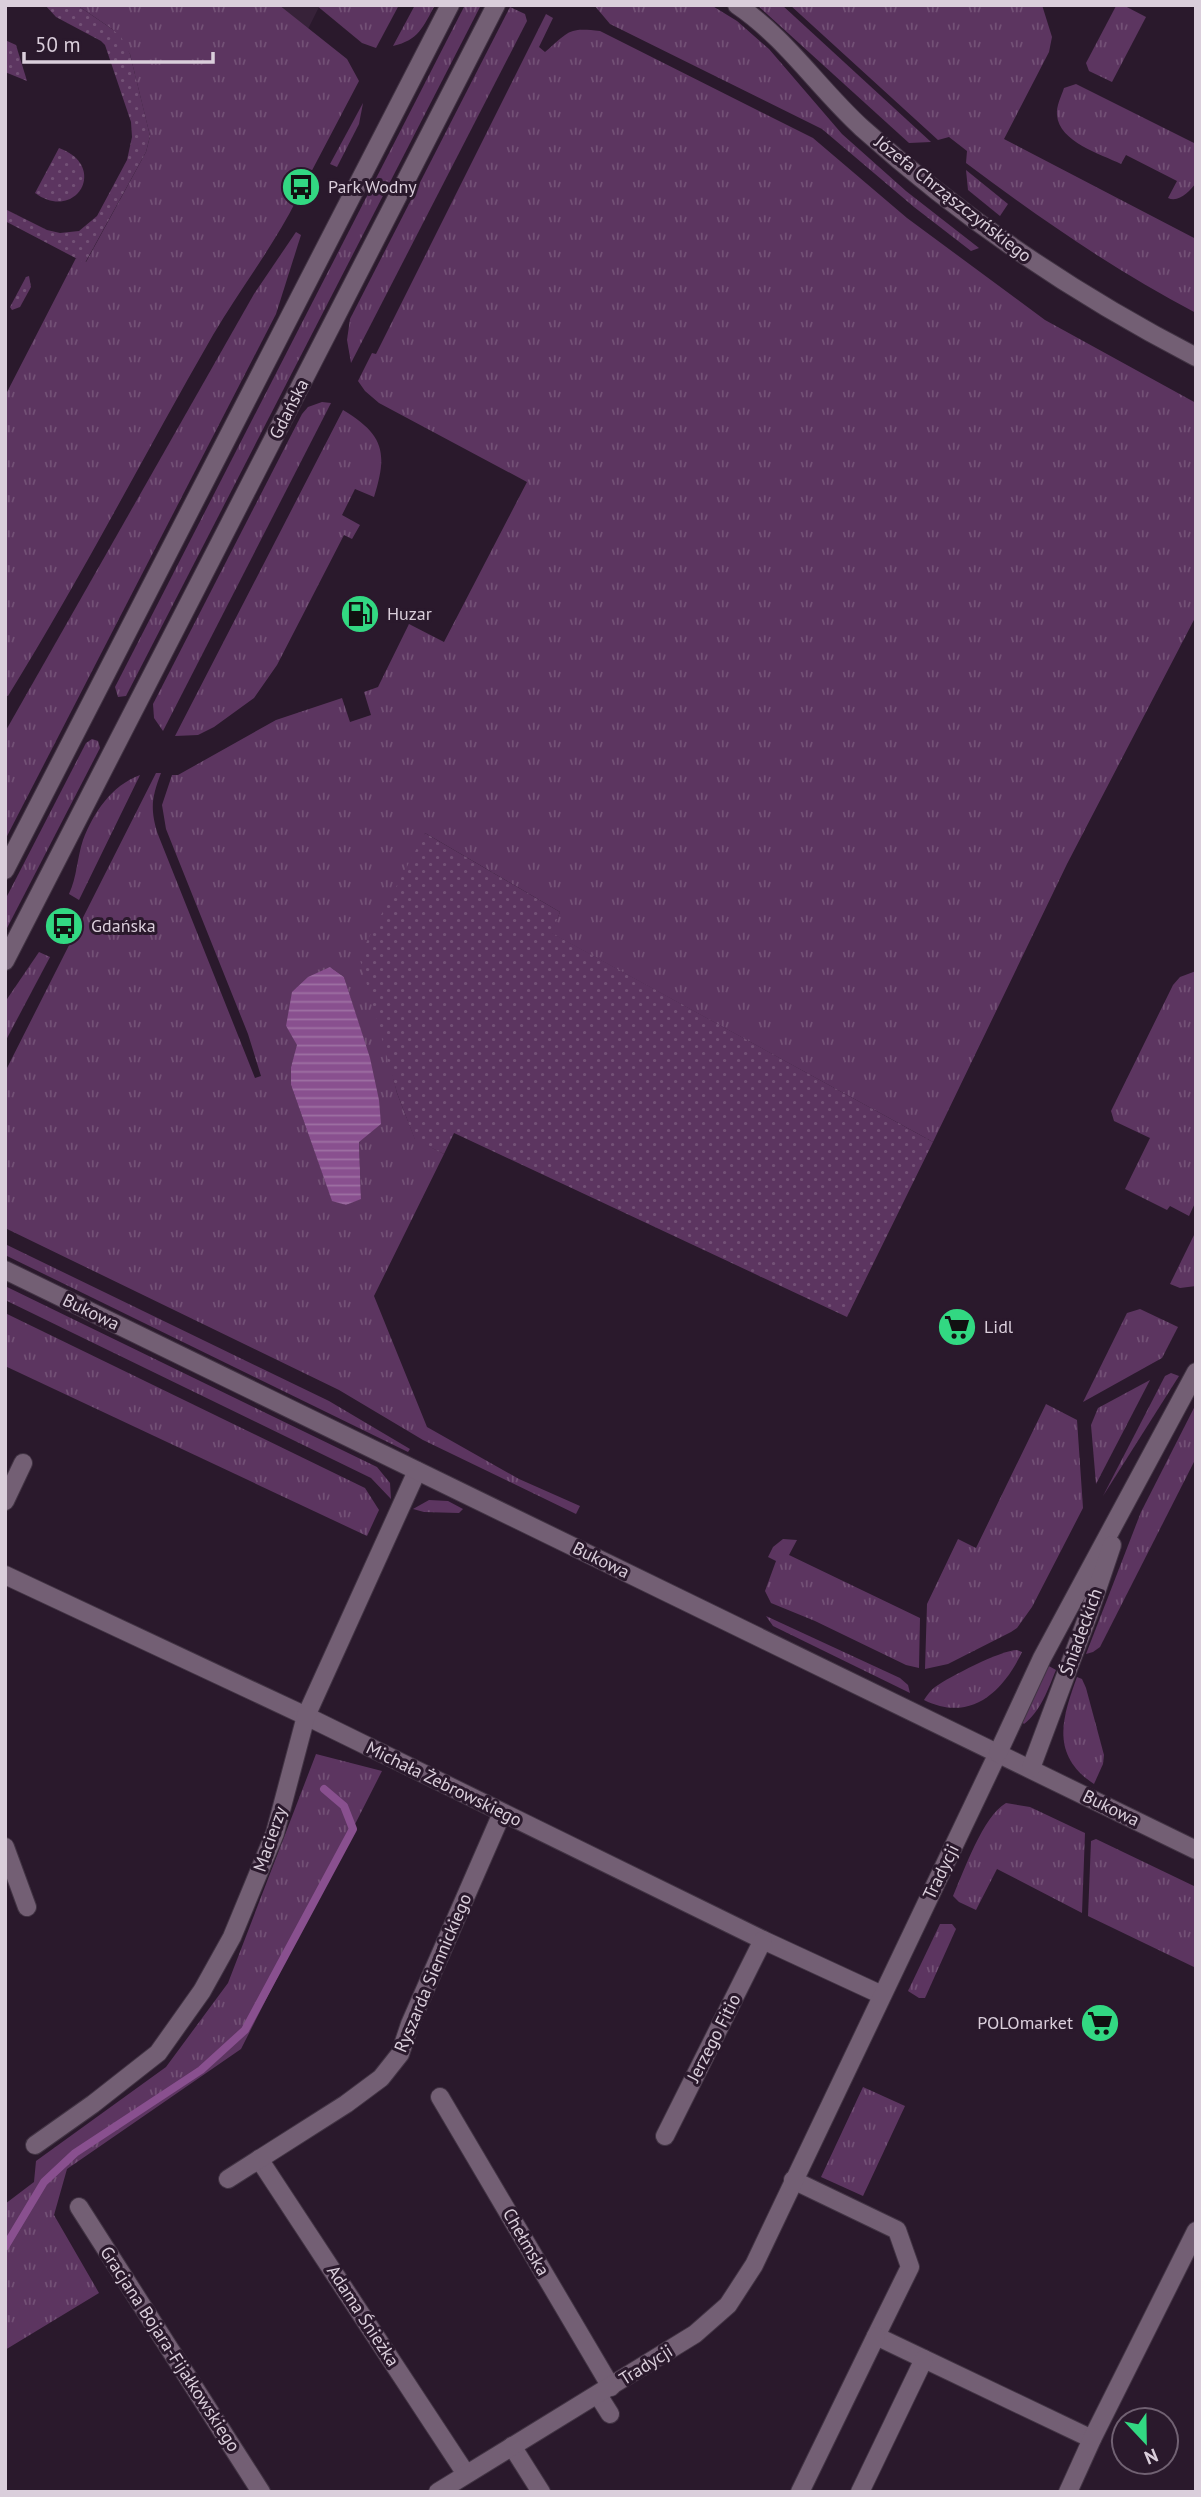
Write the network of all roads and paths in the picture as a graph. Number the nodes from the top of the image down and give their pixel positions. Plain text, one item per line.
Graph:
1 (450, 5) edge
2 (496, 5) edge
3 (737, 5) edge
4 (1196, 357) edge
5 (5, 870) edge
6 (5, 961) edge
7 (5, 1270) edge
8 (1196, 1372) edge
9 (23, 1463) dead end
10 (417, 1471) junction
11 (1129, 1496) junction
12 (5, 1501) edge
13 (5, 1575) edge
14 (306, 1716) junction
15 (998, 1753) junction
16 (1031, 1768) junction
17 (502, 1813) junction
18 (5, 1847) edge
19 (1196, 1850) edge
20 (27, 1907) dead end
21 (762, 1940) junction
22 (882, 1995) junction
23 (440, 2097) dead end
24 (665, 2136) dead end
25 (35, 2145) dead end
26 (259, 2159) junction
27 (228, 2179) dead end
28 (793, 2180) junction
29 (79, 2207) dead end
30 (1196, 2231) edge
31 (876, 2336) junction
32 (924, 2359) junction
33 (605, 2391) junction
34 (610, 2414) dead end
35 (1092, 2439) junction
36 (512, 2446) junction
37 (466, 2474) junction
38 (261, 2492) edge
39 (438, 2492) edge
40 (541, 2492) edge
41 (800, 2492) edge
42 (860, 2492) edge
43 (1068, 2492) edge

1 - 5 street
2 - 6 street, Gdańska
3 - 4 street, Józefa Chrząszczyńskiego
7 - 10 street, Bukowa
8 - 11 street, Śniadeckich
9 - 12 street
10 - 14 street, Macierzy
10 - 15 street, Bukowa
11 - 15 street, Śniadeckich
11 - 16 street, Śniadeckich
13 - 14 street, Michała Żebrowskiego
14 - 17 street, Michała Żebrowskiego
14 - 25 street, Macierzy
15 - 16 street, Bukowa
15 - 22 street, Tradycji
16 - 19 street, Bukowa
17 - 21 street, Michała Żebrowskiego
17 - 26 street, Ryszarda Siennickiego
18 - 20 street
21 - 22 street, Michała Żebrowskiego
21 - 24 street, Jerzego Fitio
22 - 28 street, Tradycji
23 - 33 street, Chełmska
26 - 27 street, Ryszarda Siennickiego
26 - 37 street, Adama Śnieżka
28 - 31 street
28 - 33 street, Tradycji
29 - 38 street, Gracjana Bojara-Fijałkowskiego
30 - 35 street
31 - 32 street
31 - 41 street
32 - 35 street
32 - 42 street
33 - 34 street, Chełmska
33 - 36 street, Tradycji
35 - 43 street
36 - 37 street, Tradycji
36 - 40 street
37 - 39 street, Tradycji

